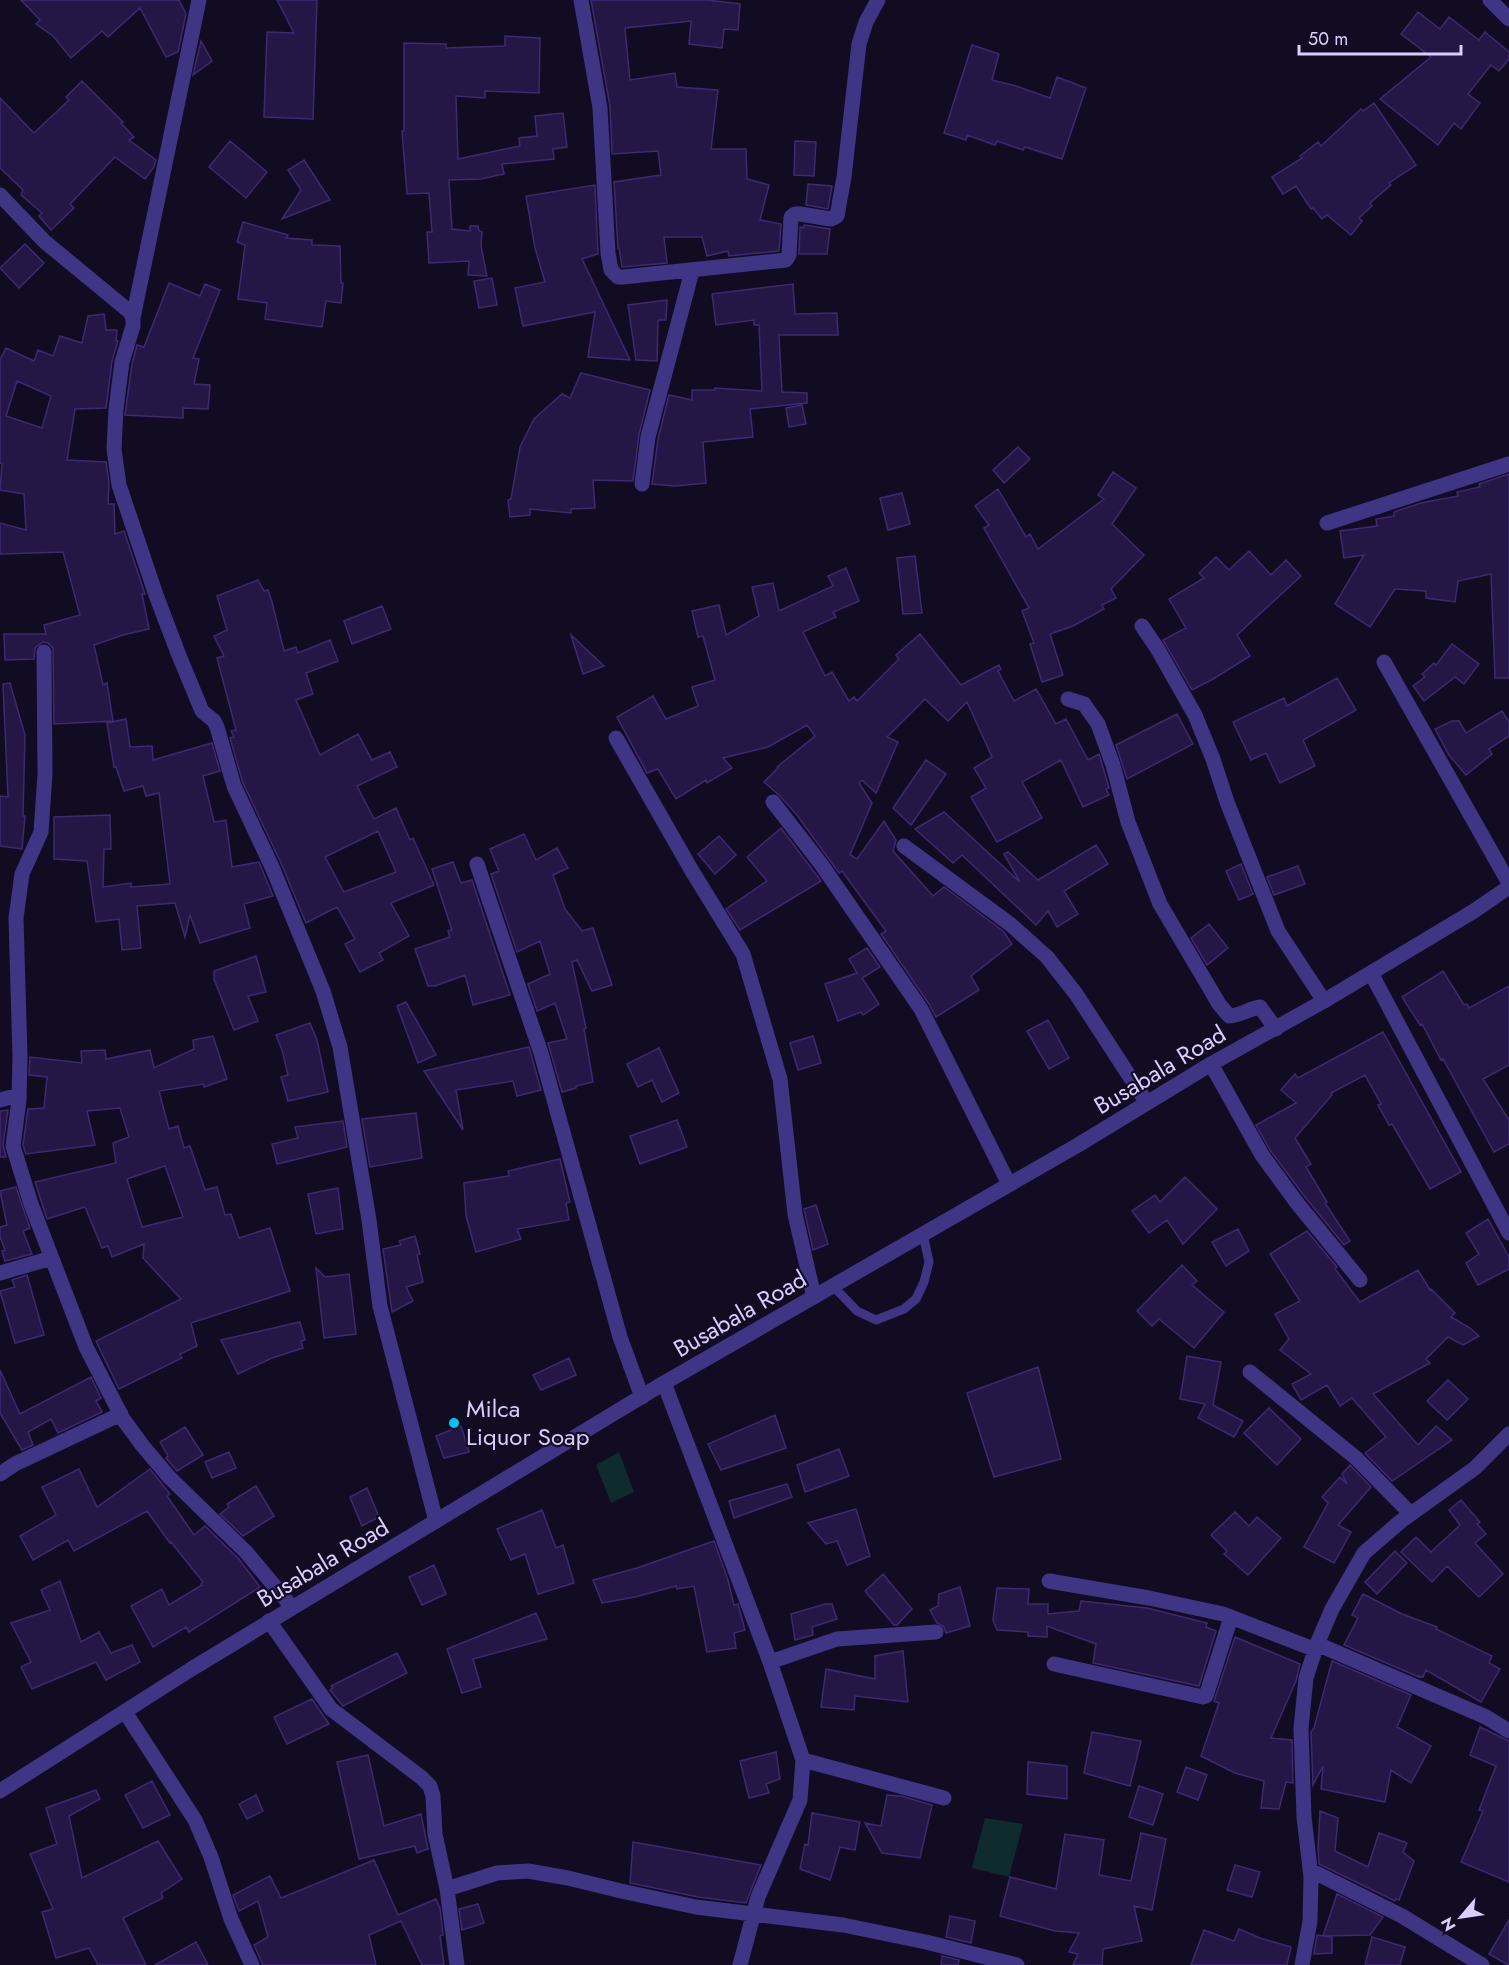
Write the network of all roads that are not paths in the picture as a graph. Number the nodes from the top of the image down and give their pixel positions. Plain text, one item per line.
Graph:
1 (199, 0) edge
2 (581, 0) edge
3 (878, 0) edge
4 (1490, 0) edge
5 (1509, 19) edge
6 (0, 195) edge
7 (692, 270) junction
8 (133, 318) junction
9 (1509, 464) edge
10 (642, 484) dead end
11 (1327, 523) dead end
12 (1142, 626) dead end
13 (44, 652) dead end
14 (1384, 662) dead end
15 (1068, 699) dead end
16 (616, 738) dead end
17 (773, 802) dead end
18 (904, 846) dead end
19 (477, 864) dead end
20 (1509, 885) edge
21 (1371, 973) junction
22 (1324, 1001) junction
23 (1276, 1029) junction
24 (1211, 1064) junction
25 (19, 1095) junction
26 (0, 1100) edge
27 (1147, 1103) junction
28 (1009, 1184) junction
29 (1505, 1215) edge
30 (1509, 1233) edge
31 (923, 1234) junction
32 (52, 1258) junction
33 (0, 1273) edge
34 (1360, 1280) dead end
35 (833, 1286) junction
36 (814, 1297) junction
37 (1250, 1372) dead end
38 (664, 1383) junction
39 (642, 1397) junction
40 (121, 1414) junction
41 (1509, 1434) edge
42 (0, 1474) edge
43 (1411, 1514) junction
44 (436, 1521) junction
45 (1049, 1581) dead end
46 (292, 1607) junction
47 (1231, 1617) junction
48 (269, 1622) junction
49 (936, 1632) dead end
50 (1317, 1647) junction
51 (770, 1662) junction
52 (1054, 1664) dead end
53 (125, 1712) junction
54 (1509, 1731) edge
55 (803, 1760) junction
56 (0, 1791) edge
57 (944, 1798) dead end
58 (1310, 1870) junction
59 (447, 1888) junction
60 (753, 1915) junction
61 (252, 1965) edge
62 (457, 1965) edge
63 (740, 1965) edge
64 (1017, 1965) edge
65 (1302, 1965) edge
66 (1482, 1965) edge

1 - 8 street
2 - 7 street
3 - 7 street
4 - 5 street
6 - 8 street
7 - 10 street
8 - 44 street
9 - 11 street
12 - 22 street
13 - 25 street
14 - 20 street
15 - 23 street
16 - 36 street
17 - 28 street
18 - 27 street
19 - 39 street
20 - 21 street, Busabala Road
21 - 22 street, Busabala Road
21 - 29 street
22 - 23 street, Busabala Road
23 - 24 street, Busabala Road
24 - 27 street, Busabala Road
24 - 34 street
25 - 26 street
25 - 32 street
27 - 28 street, Busabala Road
28 - 31 street, Busabala Road
29 - 30 street
31 - 35 street, Busabala Road
31 - 35 lane
32 - 33 street
32 - 40 street
35 - 36 street, Busabala Road
36 - 38 street, Busabala Road
37 - 43 street
38 - 39 street, Busabala Road
38 - 51 street
39 - 44 street, Busabala Road
40 - 42 street
40 - 46 street
41 - 43 street
43 - 50 street
44 - 46 street, Busabala Road
45 - 47 street
46 - 48 street, Busabala Road
47 - 50 street
47 - 52 street
48 - 53 street, Busabala Road
48 - 59 street
49 - 51 street
50 - 54 street
50 - 58 street
51 - 55 street
53 - 56 street, Busabala Road
53 - 61 street
55 - 57 street
55 - 60 street
58 - 65 street
58 - 66 street
59 - 60 street
59 - 62 street
60 - 63 street
60 - 64 street

